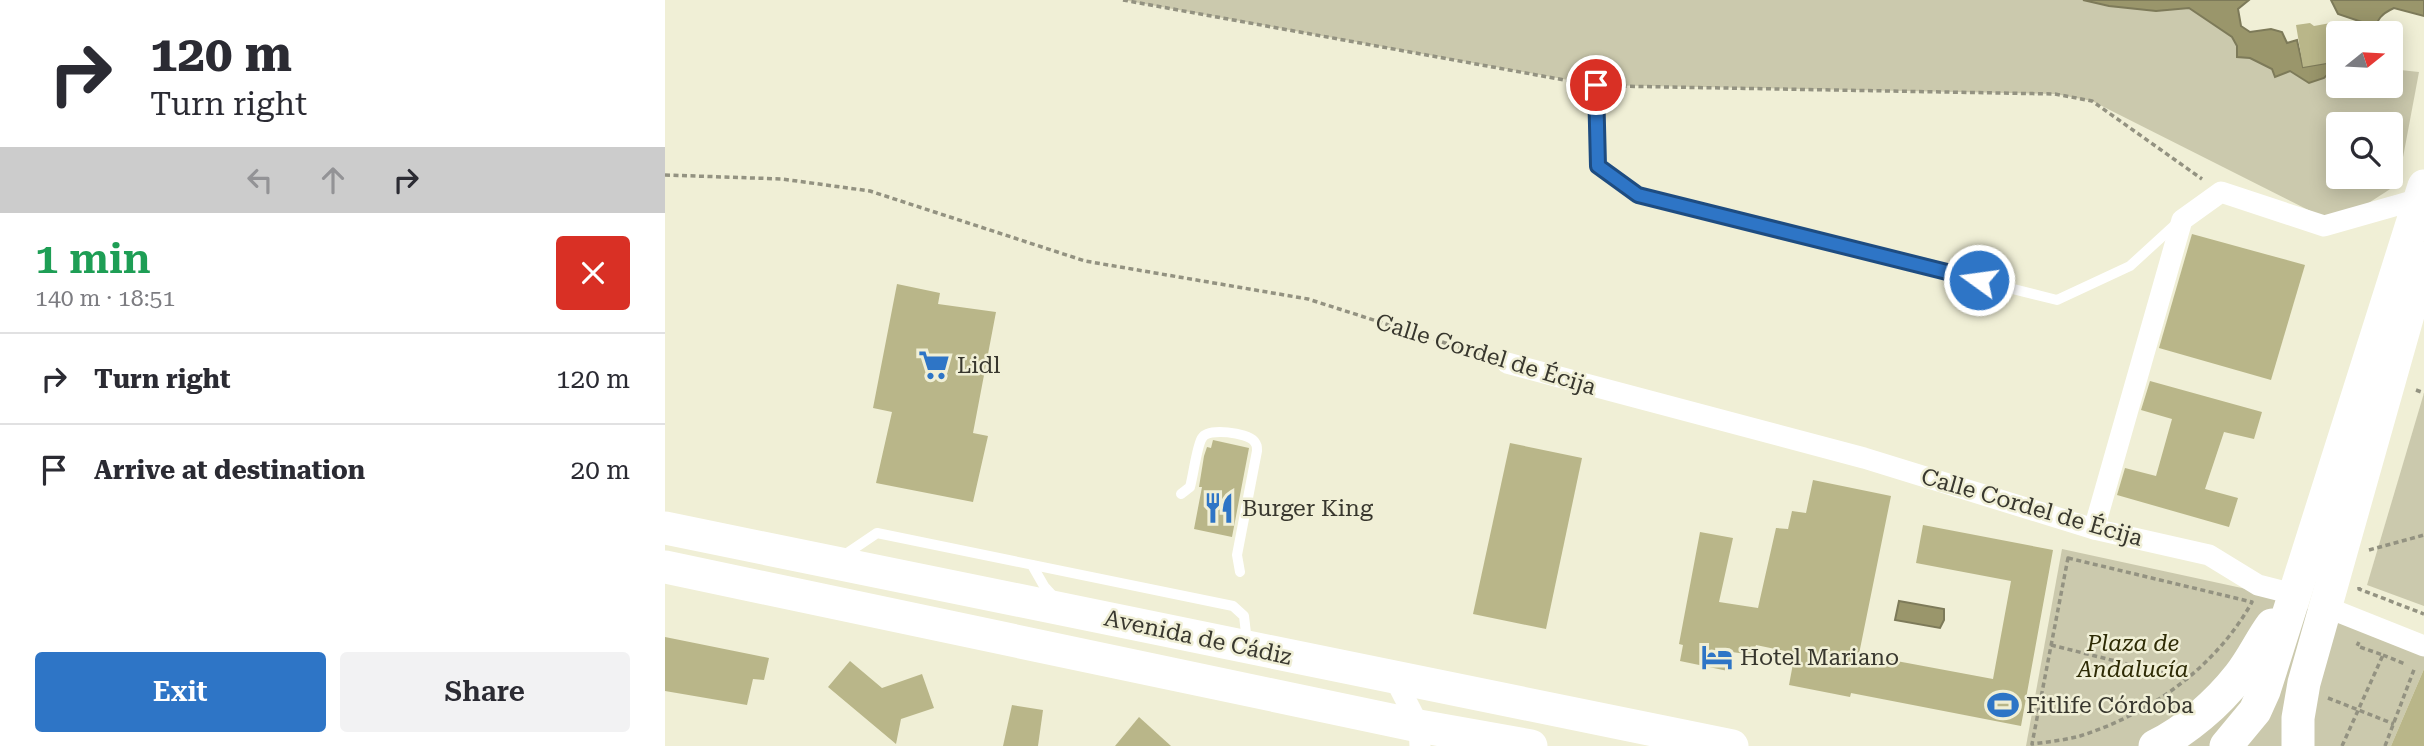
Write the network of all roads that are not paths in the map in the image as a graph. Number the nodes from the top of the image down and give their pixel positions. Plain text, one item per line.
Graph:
1 (1596, 85) road end
2 (2421, 192) edge
3 (2182, 220) junction
4 (2424, 258) edge
5 (1507, 363) road end
6 (1181, 494) dead end
7 (665, 528) edge
8 (2094, 529) junction
9 (835, 563) junction
10 (1032, 565) junction
11 (665, 567) edge
12 (1240, 572) dead end
13 (2294, 594) junction
14 (2326, 607) junction
15 (1066, 610) junction
16 (2424, 646) edge
17 (1248, 648) junction
18 (1394, 677) junction
19 (1420, 736) edge
20 (1531, 746) edge
21 (1732, 746) edge
22 (2155, 746) edge
23 (2227, 746) edge
24 (2298, 746) edge

1 - 3 lane
2 - 3 street
2 - 13 main road
3 - 8 street
4 - 14 main road
5 - 8 street, Calle Cordel de Écija
6 - 12 lane
7 - 9 main road, Avenida de Cádiz
8 - 13 street, Calle Cordel de Écija
9 - 10 lane
9 - 15 main road, Avenida de Cádiz
10 - 15 lane
10 - 17 lane
11 - 19 main road, Avenida de Cádiz
13 - 22 main road
13 - 23 main road
14 - 16 street
14 - 24 main road
15 - 17 main road, Avenida de Cádiz
17 - 18 main road, Avenida de Cádiz
18 - 19 street
18 - 21 main road, Avenida de Cádiz
19 - 20 main road, Avenida de Cádiz

